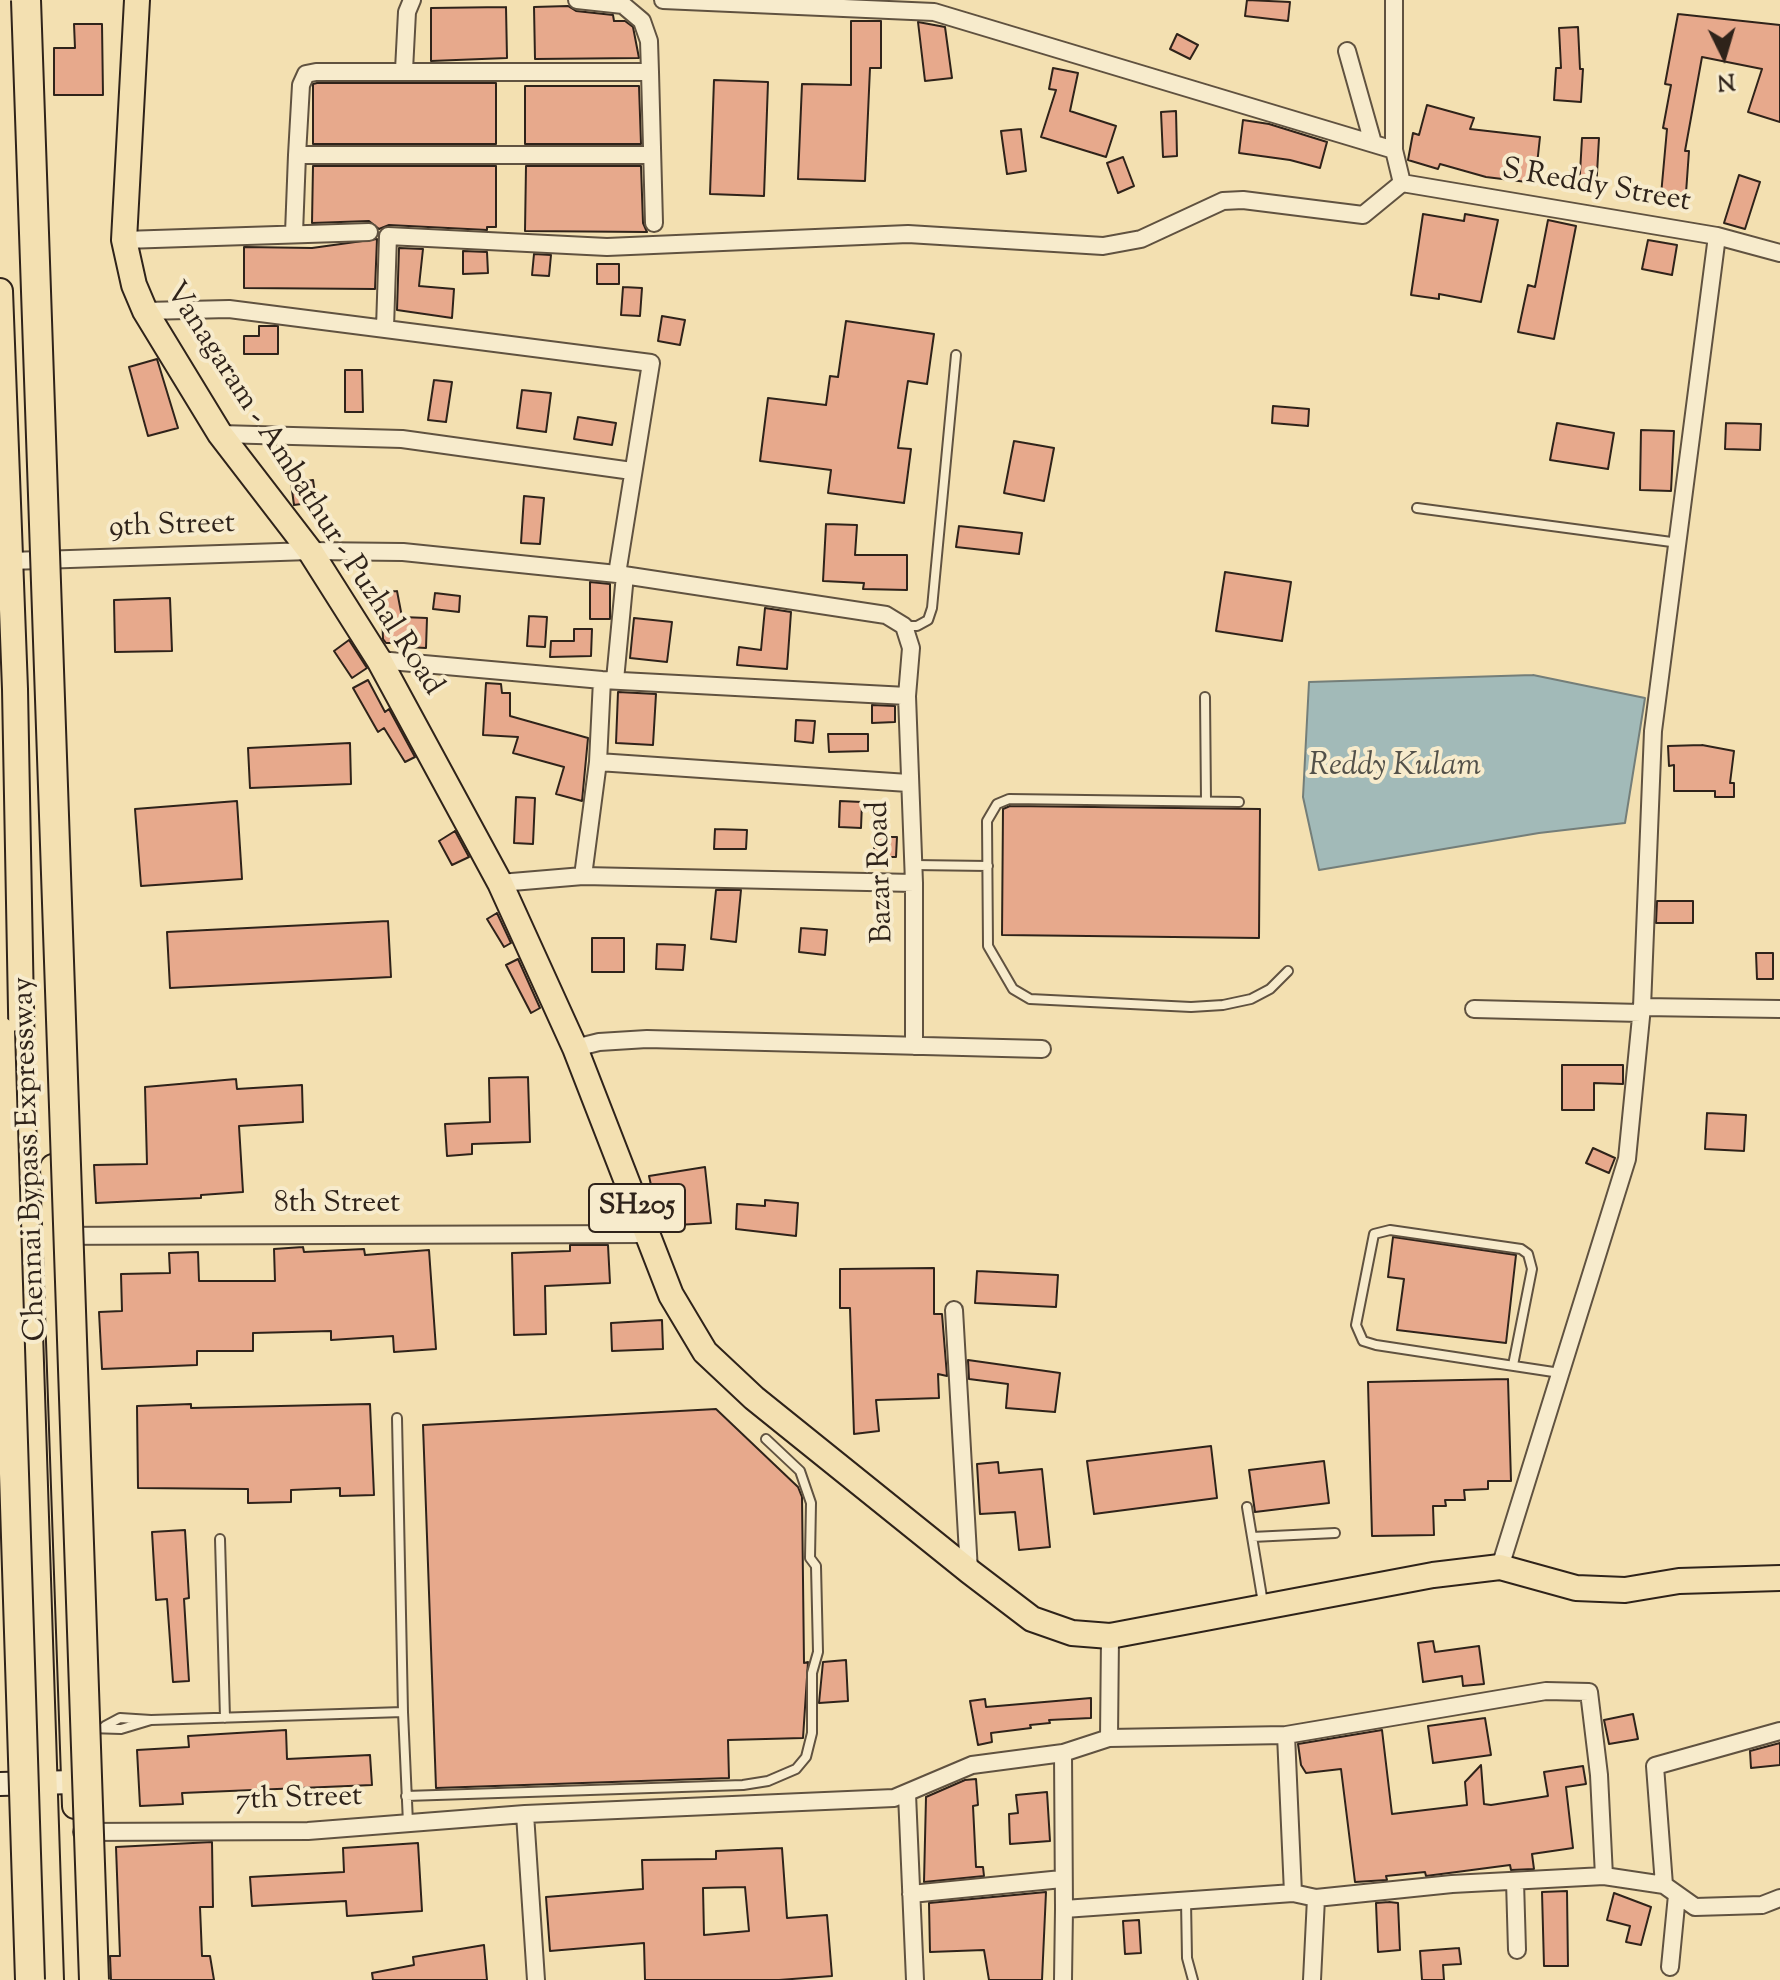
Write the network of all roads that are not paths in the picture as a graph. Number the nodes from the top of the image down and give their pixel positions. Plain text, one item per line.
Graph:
1 (14, 0) edge
2 (26, 0) edge
3 (137, 0) edge
4 (412, 0) edge
5 (577, 0) edge
6 (663, 0) edge
7 (1394, 0) edge
8 (1347, 51) dead end
9 (404, 70) junction
10 (650, 72) junction
11 (1373, 143) junction
12 (1394, 150) junction
13 (297, 155) junction
14 (650, 155) junction
15 (1402, 183) junction
16 (654, 223) dead end
17 (369, 232) dead end
18 (294, 233) junction
19 (1717, 236) junction
20 (124, 240) junction
21 (1780, 253) edge
22 (0, 291) edge
23 (145, 311) junction
24 (385, 328) junction
25 (956, 355) dead end
26 (220, 434) junction
27 (632, 471) junction
28 (1417, 508) dead end
29 (1679, 543) junction
30 (310, 551) junction
31 (10, 561) junction
32 (36, 561) junction
33 (621, 574) junction
34 (904, 626) junction
35 (379, 660) junction
36 (609, 680) junction
37 (907, 696) junction
38 (1205, 697) dead end
39 (598, 762) junction
40 (908, 783) junction
41 (1206, 801) junction
42 (1239, 802) dead end
43 (988, 866) junction
44 (913, 874) junction
45 (583, 876) junction
46 (500, 883) junction
47 (1288, 971) dead end
48 (1474, 1009) dead end
49 (1780, 1009) edge
50 (1642, 1010) junction
51 (0, 1031) edge
52 (914, 1046) junction
53 (575, 1048) junction
54 (1042, 1049) dead end
55 (0, 1098) edge
56 (23, 1116) junction
57 (53, 1233) junction
58 (647, 1234) junction
59 (27, 1236) junction
60 (954, 1310) dead end
61 (1513, 1365) junction
62 (1561, 1373) junction
63 (397, 1418) dead end
64 (766, 1439) dead end
65 (1247, 1507) dead end
66 (1335, 1533) dead end
67 (1252, 1537) junction
68 (220, 1539) dead end
69 (1500, 1567) junction
70 (969, 1571) junction
71 (1780, 1578) edge
72 (1263, 1608) junction
73 (1110, 1636) junction
74 (403, 1712) junction
75 (225, 1718) junction
76 (70, 1729) junction
77 (44, 1731) junction
78 (1780, 1731) edge
79 (1286, 1735) junction
80 (1109, 1738) junction
81 (1063, 1753) junction
82 (44, 1782) junction
83 (73, 1782) junction
84 (0, 1784) edge
85 (907, 1794) junction
86 (406, 1796) junction
87 (525, 1814) junction
88 (408, 1823) junction
89 (76, 1832) junction
90 (1604, 1876) junction
91 (1062, 1879) junction
92 (1515, 1881) junction
93 (1670, 1890) junction
94 (1293, 1893) junction
95 (911, 1894) junction
96 (1316, 1898) junction
97 (1780, 1898) edge
98 (1186, 1900) junction
99 (1064, 1909) junction
100 (1517, 1950) dead end
101 (1670, 1967) dead end
102 (30, 1980) edge
103 (51, 1980) edge
104 (81, 1980) edge
105 (94, 1980) edge
106 (536, 1980) edge
107 (915, 1980) edge
108 (1063, 1980) edge
109 (1193, 1980) edge
110 (1312, 1980) edge

1 - 32 main road
2 - 105 highway, Chennai Bypass Expressway, bridge
3 - 20 main road, Vanagaram - Ambathur - Puzhal Road / SH205
4 - 9 street
5 - 10 street
6 - 11 street
7 - 12 street
8 - 11 street
9 - 10 street
9 - 13 street
10 - 14 street
11 - 12 street
12 - 15 street
13 - 14 street
13 - 18 street
14 - 16 street
15 - 19 street, S Reddy Street
15 - 24 street
17 - 18 street
18 - 20 street
19 - 21 street, S Reddy Street
19 - 29 street
20 - 23 main road, Vanagaram - Ambathur - Puzhal Road / SH205
22 - 31 main road
23 - 24 street
23 - 26 main road, Vanagaram - Ambathur - Puzhal Road / SH205
24 - 27 street
25 - 34 lane
26 - 27 street
26 - 30 main road, Vanagaram - Ambathur - Puzhal Road / SH205
27 - 33 street
28 - 29 lane
29 - 50 street
30 - 32 street, 9th Street
30 - 33 street, 9th Street
30 - 35 main road, Vanagaram - Ambathur - Puzhal Road / SH205
31 - 32 street, 9th Street
31 - 56 main road
32 - 57 main road
33 - 34 street, 9th Street
33 - 36 street
34 - 37 street, Bazar Road
35 - 36 street
35 - 46 main road, Vanagaram - Ambathur - Puzhal Road / SH205
36 - 37 street
36 - 39 street
37 - 40 street, Bazar Road
38 - 41 lane
39 - 40 street
39 - 45 street
40 - 44 street, Bazar Road
41 - 42 lane
41 - 43 lane
43 - 44 lane
43 - 47 lane
44 - 45 street
44 - 52 street, Bazar Road
45 - 46 street
46 - 53 main road, Vanagaram - Ambathur - Puzhal Road / SH205
48 - 50 street
49 - 50 street
50 - 62 street
51 - 102 highway, Chennai Bypass Expressway, bridge
52 - 53 street
52 - 54 street
53 - 58 main road, Vanagaram - Ambathur - Puzhal Road / SH205
55 - 56 lane
56 - 59 main road
57 - 58 street, 8th Street
57 - 59 street, 8th Street
57 - 76 main road
58 - 70 main road, Vanagaram - Ambathur - Puzhal Road / SH205
59 - 77 main road
60 - 70 street
61 - 61 lane
61 - 62 lane
62 - 69 street
63 - 74 lane
64 - 86 lane
65 - 67 lane
66 - 67 lane
67 - 72 lane
68 - 75 lane
69 - 71 main road, Vanagaram - Ambathur - Puzhal Road / SH205
69 - 72 main road, Vanagaram - Ambathur - Puzhal Road / SH205
70 - 73 main road, Vanagaram - Ambathur - Puzhal Road / SH205
72 - 73 main road, Vanagaram - Ambathur - Puzhal Road / SH205
73 - 80 street
74 - 75 lane
74 - 86 lane
75 - 76 lane
76 - 77 lane
76 - 83 main road
77 - 82 main road
78 - 93 street
79 - 80 street, 7th Street
79 - 90 street, 7th Street
79 - 94 street
80 - 81 street, 7th Street
81 - 85 street, 7th Street
81 - 91 street
82 - 83 street
82 - 84 street
82 - 103 main road
83 - 89 main road
85 - 87 street, 7th Street
85 - 95 street
86 - 88 lane
87 - 88 street, 7th Street
87 - 106 street
88 - 89 street, 7th Street
89 - 104 main road
90 - 92 street
90 - 93 street
91 - 95 street
91 - 99 street
92 - 96 street
92 - 100 street
93 - 97 street
93 - 101 street
94 - 96 street
94 - 98 street
95 - 107 street
96 - 110 street
98 - 99 street
98 - 109 lane
99 - 108 street

